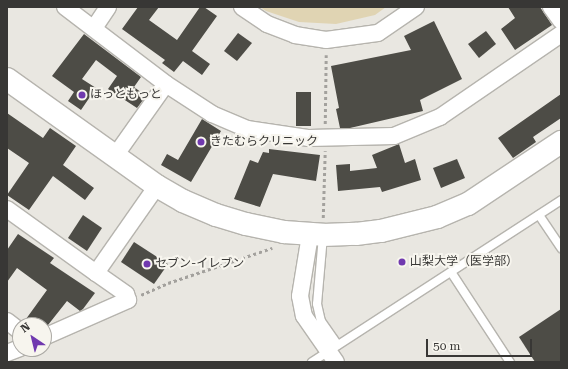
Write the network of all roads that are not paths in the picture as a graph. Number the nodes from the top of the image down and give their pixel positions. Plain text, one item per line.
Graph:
1 (65, 7) edge
2 (108, 7) edge
3 (242, 7) edge
4 (416, 7) edge
5 (551, 7) edge
6 (561, 21) edge
7 (94, 28) junction
8 (561, 34) edge
9 (7, 79) edge
10 (166, 84) junction
11 (561, 142) edge
12 (115, 156) junction
13 (157, 186) junction
14 (561, 200) edge
15 (7, 209) edge
16 (539, 215) junction
17 (316, 235) junction
18 (561, 248) edge
19 (451, 272) junction
20 (96, 273) junction
21 (52, 333) edge
22 (334, 353) edge
23 (312, 362) edge
24 (510, 362) edge

1 - 7 street
2 - 7 street
3 - 4 street
5 - 6 street
7 - 10 street
8 - 10 street
9 - 12 street
10 - 12 street
11 - 17 street
12 - 13 street
13 - 17 street
13 - 20 street
14 - 16 lane
15 - 20 street
16 - 18 lane
16 - 19 lane
17 - 22 street
19 - 22 lane
19 - 24 lane
20 - 21 street
22 - 23 lane

